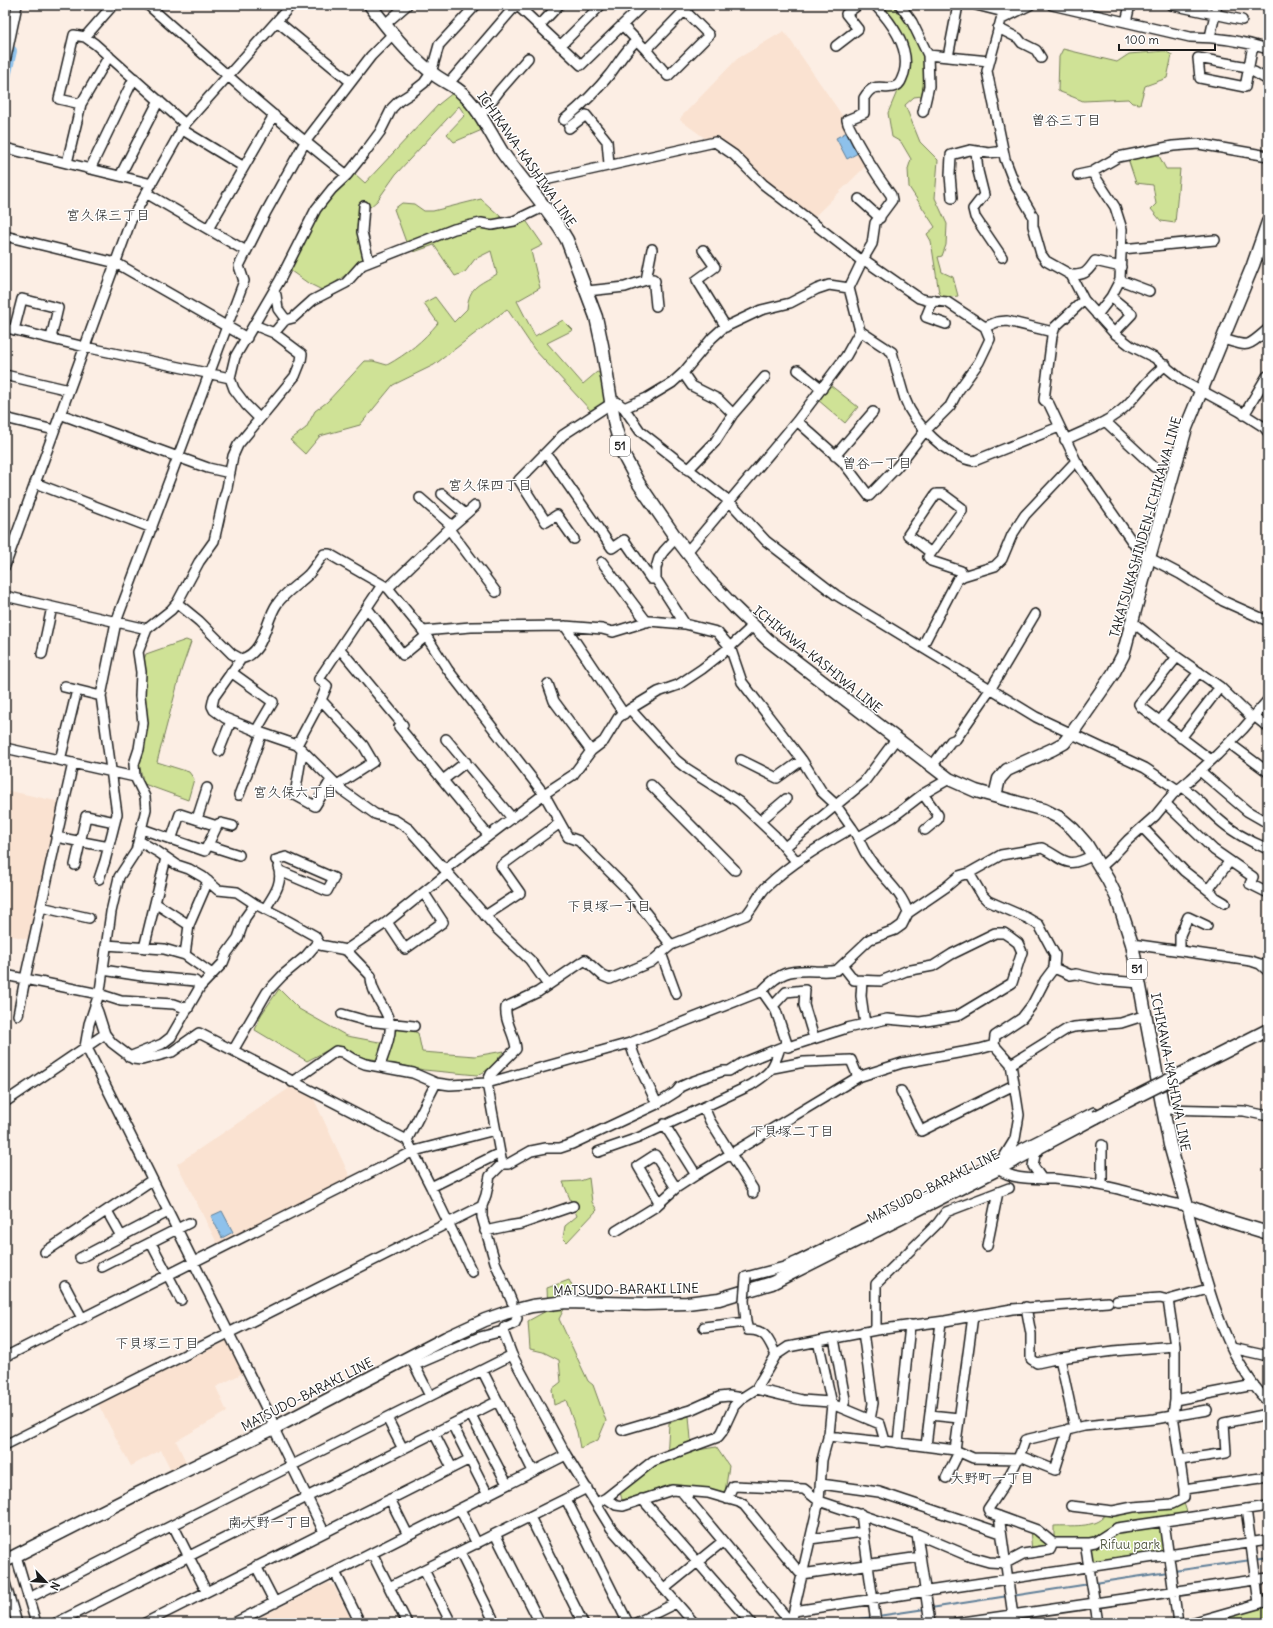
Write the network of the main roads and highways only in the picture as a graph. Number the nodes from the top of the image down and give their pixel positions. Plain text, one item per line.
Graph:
1 (370, 5) edge
2 (1268, 222) edge
3 (995, 796) junction
4 (1268, 1030) edge
5 (1268, 1233) edge
6 (10, 1558) edge

1 - 3 main road, ICHIKAWA-KASHIWA LINE / 51
2 - 3 main road, TAKATSUKASHINDEN-ICHIKAWA LINE
3 - 5 main road, ICHIKAWA-KASHIWA LINE / 51
4 - 6 main road, MATSUDO-BARAKI LINE, bridge

